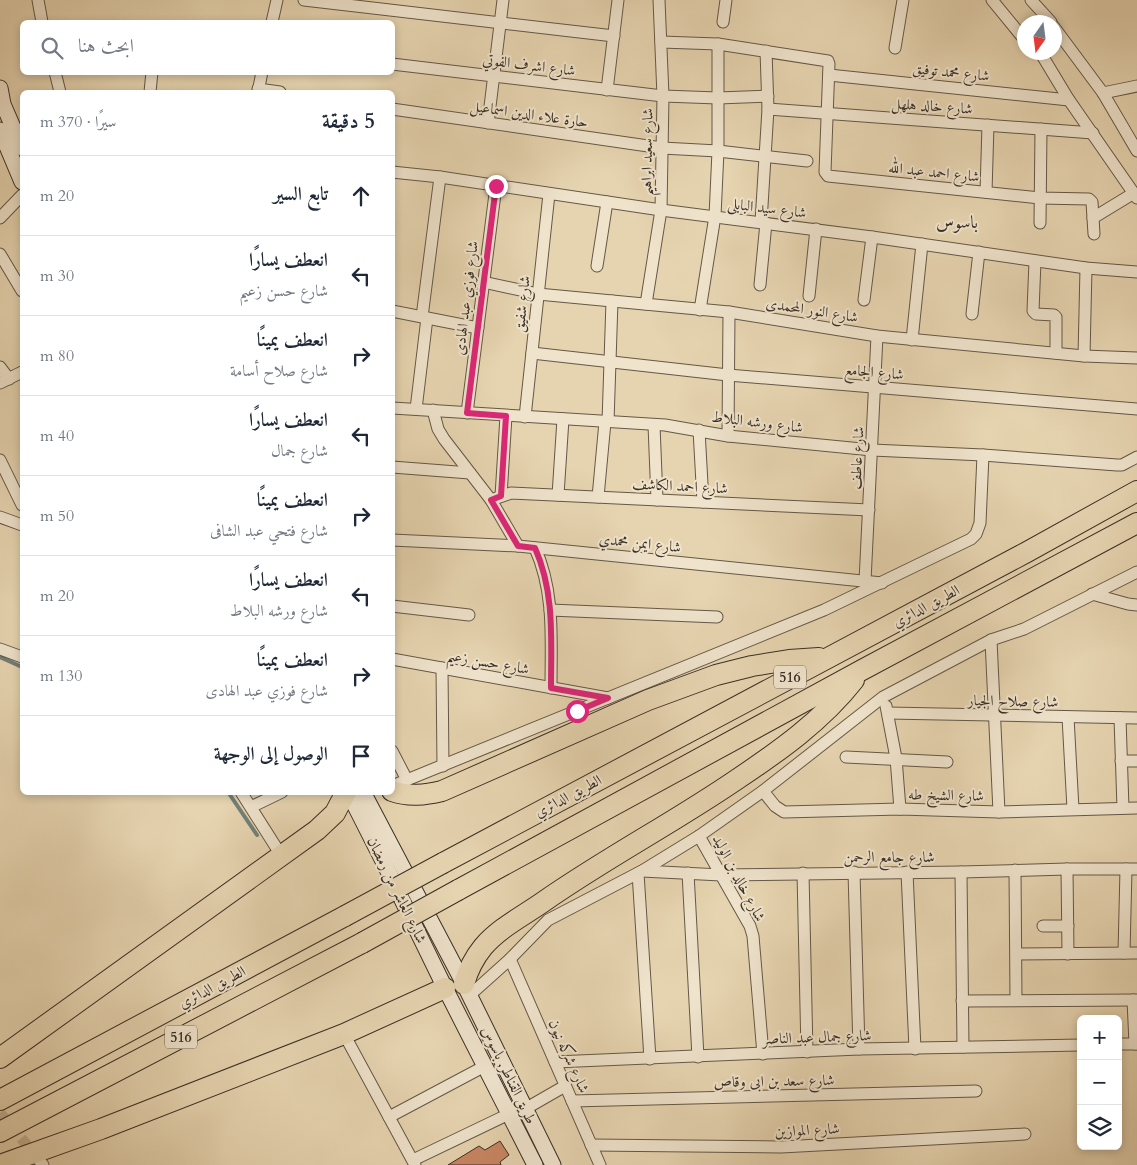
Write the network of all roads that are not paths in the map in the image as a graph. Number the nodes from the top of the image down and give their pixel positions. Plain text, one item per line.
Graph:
1 (38, 0) edge
2 (277, 0) edge
3 (304, 0) edge
4 (503, 0) edge
5 (618, 0) edge
6 (659, 0) edge
7 (726, 0) edge
8 (903, 0) edge
9 (992, 0) edge
10 (1031, 0) edge
11 (1045, 15) edge
12 (42, 20) edge
13 (272, 20) edge
14 (723, 22) dead end
15 (500, 23) junction
16 (1017, 30) edge
17 (614, 36) junction
18 (1062, 38) edge
19 (661, 42) junction
20 (718, 44) junction
21 (896, 48) dead end
22 (766, 51) junction
23 (1045, 60) edge
24 (395, 64) edge
25 (829, 74) junction
26 (56, 75) edge
27 (152, 75) edge
28 (261, 75) edge
29 (493, 76) junction
30 (1137, 86) edge
31 (0, 88) edge
32 (60, 90) edge
33 (150, 90) edge
34 (258, 90) edge
35 (607, 90) junction
36 (1103, 93) junction
37 (663, 96) junction
38 (768, 96) junction
39 (718, 98) junction
40 (1069, 100) junction
41 (395, 109) edge
42 (768, 109) junction
43 (828, 114) junction
44 (488, 123) junction
45 (988, 125) junction
46 (1041, 129) junction
47 (0, 130) edge
48 (1093, 133) junction
49 (20, 143) edge
50 (3, 146) edge
51 (662, 148) junction
52 (718, 151) junction
53 (1137, 151) edge
54 (766, 156) junction
55 (807, 161) dead end
56 (395, 172) edge
57 (440, 177) junction
58 (20, 178) edge
59 (496, 186) junction
60 (986, 192) junction
61 (549, 194) junction
62 (1136, 195) edge
63 (20, 197) edge
64 (1040, 198) junction
65 (607, 202) junction
66 (662, 210) junction
67 (715, 216) junction
68 (0, 218) edge
69 (1093, 218) junction
70 (764, 222) junction
71 (1040, 223) dead end
72 (816, 230) junction
73 (1094, 234) dead end
74 (872, 237) junction
75 (922, 244) junction
76 (979, 252) junction
77 (0, 254) edge
78 (1035, 261) junction
79 (597, 266) dead end
80 (1086, 268) junction
81 (1137, 272) edge
82 (483, 282) junction
83 (760, 285) dead end
84 (20, 288) edge
85 (538, 294) junction
86 (809, 296) dead end
87 (864, 300) dead end
88 (612, 301) junction
89 (646, 304) junction
90 (700, 310) junction
91 (395, 312) edge
92 (728, 312) junction
93 (972, 314) dead end
94 (424, 317) junction
95 (478, 328) junction
96 (877, 336) junction
97 (912, 340) junction
98 (532, 353) junction
99 (1056, 353) junction
100 (1084, 356) junction
101 (1137, 358) edge
102 (610, 361) junction
103 (0, 367) edge
104 (20, 373) edge
105 (728, 375) junction
106 (4, 381) edge
107 (875, 387) junction
108 (395, 408) edge
109 (416, 409) junction
110 (1137, 409) edge
111 (433, 410) junction
112 (467, 413) junction
113 (506, 416) junction
114 (525, 417) junction
115 (563, 419) junction
116 (606, 422) junction
117 (654, 424) junction
118 (699, 430) junction
119 (728, 436) junction
120 (872, 450) junction
121 (983, 455) junction
122 (1137, 457) edge
123 (0, 460) edge
124 (395, 467) edge
125 (470, 473) junction
126 (1137, 491) edge
127 (558, 495) junction
128 (598, 497) junction
129 (496, 498) junction
130 (657, 500) junction
131 (20, 501) edge
132 (703, 502) junction
133 (869, 510) junction
134 (0, 516) edge
135 (1137, 523) edge
136 (20, 524) edge
137 (395, 540) edge
138 (518, 546) junction
139 (535, 548) junction
140 (1137, 572) edge
141 (865, 581) junction
142 (884, 583) junction
143 (1092, 594) junction
144 (1137, 605) edge
145 (395, 606) edge
146 (550, 610) junction
147 (468, 615) dead end
148 (717, 617) dead end
149 (991, 640) junction
150 (0, 649) edge
151 (20, 656) edge
152 (826, 658) junction
153 (395, 660) edge
154 (442, 668) junction
155 (862, 670) junction
156 (551, 688) junction
157 (883, 697) junction
158 (608, 698) junction
159 (888, 713) junction
160 (994, 715) junction
161 (1068, 716) junction
162 (1120, 718) junction
163 (1137, 718) edge
164 (846, 756) dead end
165 (896, 758) junction
166 (1137, 761) edge
167 (947, 762) dead end
168 (1121, 762) junction
169 (395, 764) edge
170 (442, 766) junction
171 (400, 786) edge
172 (764, 791) junction
173 (243, 795) edge
174 (276, 795) edge
175 (346, 795) edge
176 (349, 795) edge
177 (364, 795) edge
178 (251, 807) junction
179 (1123, 808) junction
180 (1137, 808) edge
181 (900, 809) junction
182 (1073, 810) junction
183 (999, 812) junction
184 (699, 836) junction
185 (281, 855) junction
186 (1067, 869) junction
187 (1131, 869) edge
188 (1015, 870) junction
189 (640, 872) junction
190 (854, 872) junction
191 (907, 872) junction
192 (961, 872) junction
193 (688, 873) junction
194 (803, 873) junction
195 (721, 875) junction
196 (1043, 926) dead end
197 (1068, 926) junction
198 (1124, 953) junction
199 (1137, 953) edge
200 (1017, 954) junction
201 (1068, 954) junction
202 (510, 959) junction
203 (460, 989) junction
204 (1016, 1000) junction
205 (1135, 1000) edge
206 (962, 1001) junction
207 (344, 1034) junction
208 (1122, 1044) edge
209 (1136, 1044) edge
210 (1077, 1045) edge
211 (963, 1047) junction
212 (859, 1049) junction
213 (915, 1049) junction
214 (807, 1052) junction
215 (763, 1054) junction
216 (698, 1057) junction
217 (0, 1058) edge
218 (650, 1059) junction
219 (555, 1062) junction
220 (485, 1066) junction
221 (565, 1086) junction
222 (976, 1091) dead end
223 (0, 1100) edge
224 (572, 1101) junction
225 (525, 1109) junction
226 (509, 1114) junction
227 (389, 1117) junction
228 (0, 1132) edge
229 (1025, 1134) dead end
230 (591, 1145) junction
231 (414, 1163) edge
232 (0, 1165) edge
233 (535, 1165) edge
234 (553, 1165) edge
235 (600, 1165) edge

1 - 12 street
2 - 13 street
3 - 15 street
4 - 15 street
5 - 17 street
6 - 19 street, شارع سعيد ابراهيم
7 - 14 street
8 - 21 street
9 - 16 street
10 - 11 street
15 - 17 street
15 - 29 street
17 - 35 street
18 - 36 street
19 - 20 street
19 - 37 street, شارع سعيد ابراهيم
20 - 22 street
20 - 39 street
22 - 25 street
22 - 38 street
23 - 40 street
24 - 29 street, شارع اشرف الفوتي
25 - 40 street, شارع محمد توفيق
25 - 43 street
26 - 32 street
27 - 33 street
28 - 34 street
29 - 35 street, شارع اشرف الفوتي
29 - 44 street
30 - 36 street
31 - 49 main road
35 - 37 street, شارع اشرف الفوتي
36 - 53 street
37 - 39 street, شارع اشرف الفوتي
37 - 51 street, شارع سعيد ابراهيم
38 - 39 street, شارع اشرف الفوتي
38 - 42 street
39 - 52 street
40 - 48 street
41 - 44 street, حارة علاء الدين اسماعيل
42 - 43 street, شارع خالد هلهل
42 - 54 street
43 - 45 street, شارع خالد هلهل
43 - 60 street, شارع احمد عبد الله
44 - 51 street, حارة علاء الدين اسماعيل
45 - 46 street, شارع خالد هلهل
45 - 60 street
46 - 48 street, شارع خالد هلهل
46 - 64 street
47 - 50 main road
48 - 62 street
50 - 58 main road
51 - 52 street, حارة علاء الدين اسماعيل
51 - 66 street, شارع سعيد ابراهيم
52 - 54 street, حارة علاء الدين اسماعيل
52 - 67 street
54 - 55 street, حارة علاء الدين اسماعيل
54 - 70 street
56 - 57 street, شارع سيد البابلى
57 - 59 street, شارع سيد البابلى
57 - 94 street
59 - 61 street, شارع سيد البابلى
59 - 82 street, شارع فوزي عبد الهادى
60 - 64 street, شارع احمد عبد الله
61 - 65 street, شارع سيد البابلى
61 - 85 street, شارع شفيق
62 - 69 street
63 - 68 street
64 - 69 street, شارع احمد عبد الله
64 - 71 street
65 - 66 street, شارع سيد البابلى
65 - 79 street
66 - 67 street, شارع سيد البابلى
66 - 89 street, شارع سعيد ابراهيم
67 - 70 street, شارع سيد البابلى
67 - 90 street
69 - 73 street
70 - 72 street, شارع سيد البابلى
70 - 83 street
72 - 74 street, شارع سيد البابلى
72 - 86 street
74 - 75 street, شارع سيد البابلى
74 - 87 street
75 - 76 street, شارع سيد البابلى
75 - 97 street
76 - 78 street, شارع سيد البابلى
76 - 93 street
77 - 84 street
78 - 80 street, شارع سيد البابلى
78 - 99 street
80 - 81 street, شارع سيد البابلى
80 - 100 street
82 - 85 street, شارع النور المحمدى
82 - 95 street, شارع فوزي عبد الهادى
85 - 88 street, شارع النور المحمدى
85 - 98 street, شارع شفيق
88 - 89 street, شارع النور المحمدى
88 - 102 street
89 - 90 street, شارع النور المحمدى
90 - 92 street, شارع النور المحمدى
91 - 94 street
92 - 96 street, شارع النور المحمدى
92 - 105 street
94 - 95 street
94 - 109 street
95 - 112 street, شارع فوزي عبد الهادى
96 - 97 street, شارع النور المحمدى
96 - 107 street, شارع عاطف
97 - 99 street, شارع النور المحمدى
98 - 102 street, شارع الجامع
98 - 114 street, شارع شفيق
99 - 100 street, شارع النور المحمدى
100 - 101 street, شارع النور المحمدى
102 - 105 street, شارع الجامع
102 - 116 street
103 - 106 street
104 - 106 street
105 - 107 street, شارع الجامع
105 - 119 street
107 - 110 street, شارع الجامع
107 - 120 street, شارع عاطف
108 - 109 street, شارع ورشه البلاط
109 - 111 street, شارع ورشه البلاط
111 - 112 street, شارع ورشه البلاط
111 - 125 street
112 - 113 street, شارع ورشه البلاط
113 - 114 street, شارع ورشه البلاط
113 - 129 street
114 - 115 street, شارع ورشه البلاط
115 - 116 street, شارع ورشه البلاط
115 - 127 street
116 - 117 street, شارع ورشه البلاط
116 - 128 street
117 - 118 street, شارع ورشه البلاط
117 - 130 street
118 - 119 street, شارع ورشه البلاط
118 - 132 street
119 - 120 street, شارع ورشه البلاط
120 - 121 street, شارع ورشه البلاط
120 - 133 street, شارع عاطف
121 - 122 street, شارع ورشه البلاط
121 - 142 street
123 - 131 street
124 - 125 street
125 - 129 street
126 - 152 highway, الطريق الدائري / 516
127 - 128 street, شارع احمد الكاشف
127 - 129 street, شارع احمد الكاشف
128 - 130 street, شارع احمد الكاشف
129 - 138 street
130 - 132 street, شارع احمد الكاشف
132 - 133 street, شارع احمد الكاشف
133 - 141 street, شارع عاطف
134 - 136 street
135 - 155 highway, الطريق الدائري / 516
137 - 138 street, شارع ايمن محمدي
138 - 139 street, شارع ايمن محمدي
139 - 141 street, شارع ايمن محمدي
139 - 146 street
140 - 143 street
141 - 142 street, شارع ايمن محمدي
142 - 158 street
143 - 144 street
143 - 149 street
145 - 147 street
146 - 148 street
146 - 156 street
149 - 157 street
149 - 160 street
150 - 151 street
152 - 171 highway
152 - 223 highway, الطريق الدائري / 516, bridge
153 - 154 street, شارع حسن زعيم
154 - 156 street, شارع حسن زعيم
154 - 170 street
155 - 203 highway
155 - 228 highway, الطريق الدائري / 516, bridge
156 - 158 street, شارع حسن زعيم
157 - 159 street
157 - 172 street
158 - 170 street
159 - 160 street, شارع صلاح الجيار
159 - 165 street
160 - 161 street, شارع صلاح الجيار
160 - 183 street
161 - 162 street, شارع صلاح الجيار
161 - 182 street
162 - 163 street, شارع صلاح الجيار
162 - 168 street
164 - 165 street
165 - 167 street
165 - 181 street
166 - 168 street
168 - 179 street
169 - 171 street
170 - 171 street
172 - 181 street, شارع الشيخ طه
172 - 184 street
173 - 178 street
174 - 178 street
175 - 185 highway
176 - 203 main road, شارع العاشر من رمضان
177 - 203 main road, شارع العاشر من رمضان
178 - 185 street
179 - 180 street, شارع الشيخ طه
179 - 182 street, شارع الشيخ طه
181 - 183 street, شارع الشيخ طه
182 - 183 street, شارع الشيخ طه
184 - 189 street
184 - 195 street, شارع خالد بن الوليد
185 - 217 highway
186 - 187 street, شارع جامع الرحمن
186 - 188 street, شارع جامع الرحمن
186 - 197 street
187 - 198 street
188 - 192 street, شارع جامع الرحمن
188 - 200 street
189 - 193 street, شارع جامع الرحمن
189 - 202 street
189 - 218 street
190 - 191 street, شارع جامع الرحمن
190 - 194 street, شارع جامع الرحمن
190 - 212 street
191 - 192 street, شارع جامع الرحمن
191 - 213 street
192 - 206 street
193 - 195 street, شارع جامع الرحمن
193 - 216 street
194 - 195 street, شارع جامع الرحمن
194 - 214 street
195 - 215 street, شارع خالد بن الوليد
196 - 197 street
197 - 201 street
198 - 199 street
198 - 201 street
200 - 201 street
200 - 204 street
202 - 203 street
202 - 219 street, شارع شركه نيون
203 - 207 highway
203 - 220 main road, طريق القناطر, باسوس
203 - 225 main road, طريق القناطر, باسوس
204 - 205 street
204 - 206 street
205 - 209 street
206 - 211 street
207 - 227 street
207 - 232 highway
208 - 209 street
210 - 211 street, شارع جمال عبد الناصر
211 - 213 street, شارع جمال عبد الناصر
212 - 213 street, شارع جمال عبد الناصر
212 - 214 street, شارع جمال عبد الناصر
214 - 215 street, شارع جمال عبد الناصر
215 - 216 street, شارع جمال عبد الناصر
216 - 218 street, شارع جمال عبد الناصر
218 - 219 street, شارع جمال عبد الناصر
219 - 221 street, شارع شركه نيون
220 - 226 main road, طريق القناطر, باسوس
220 - 227 street
221 - 224 street, شارع شركه نيون
221 - 225 street
222 - 224 street, شارع سعد بن ابى وقاص
224 - 230 street, شارع شركه نيون
225 - 234 main road, طريق القناطر, باسوس
226 - 231 street
226 - 233 main road, طريق القناطر, باسوس
227 - 231 street
229 - 230 street, شارع الموازين
230 - 235 street, شارع شركه نيون

